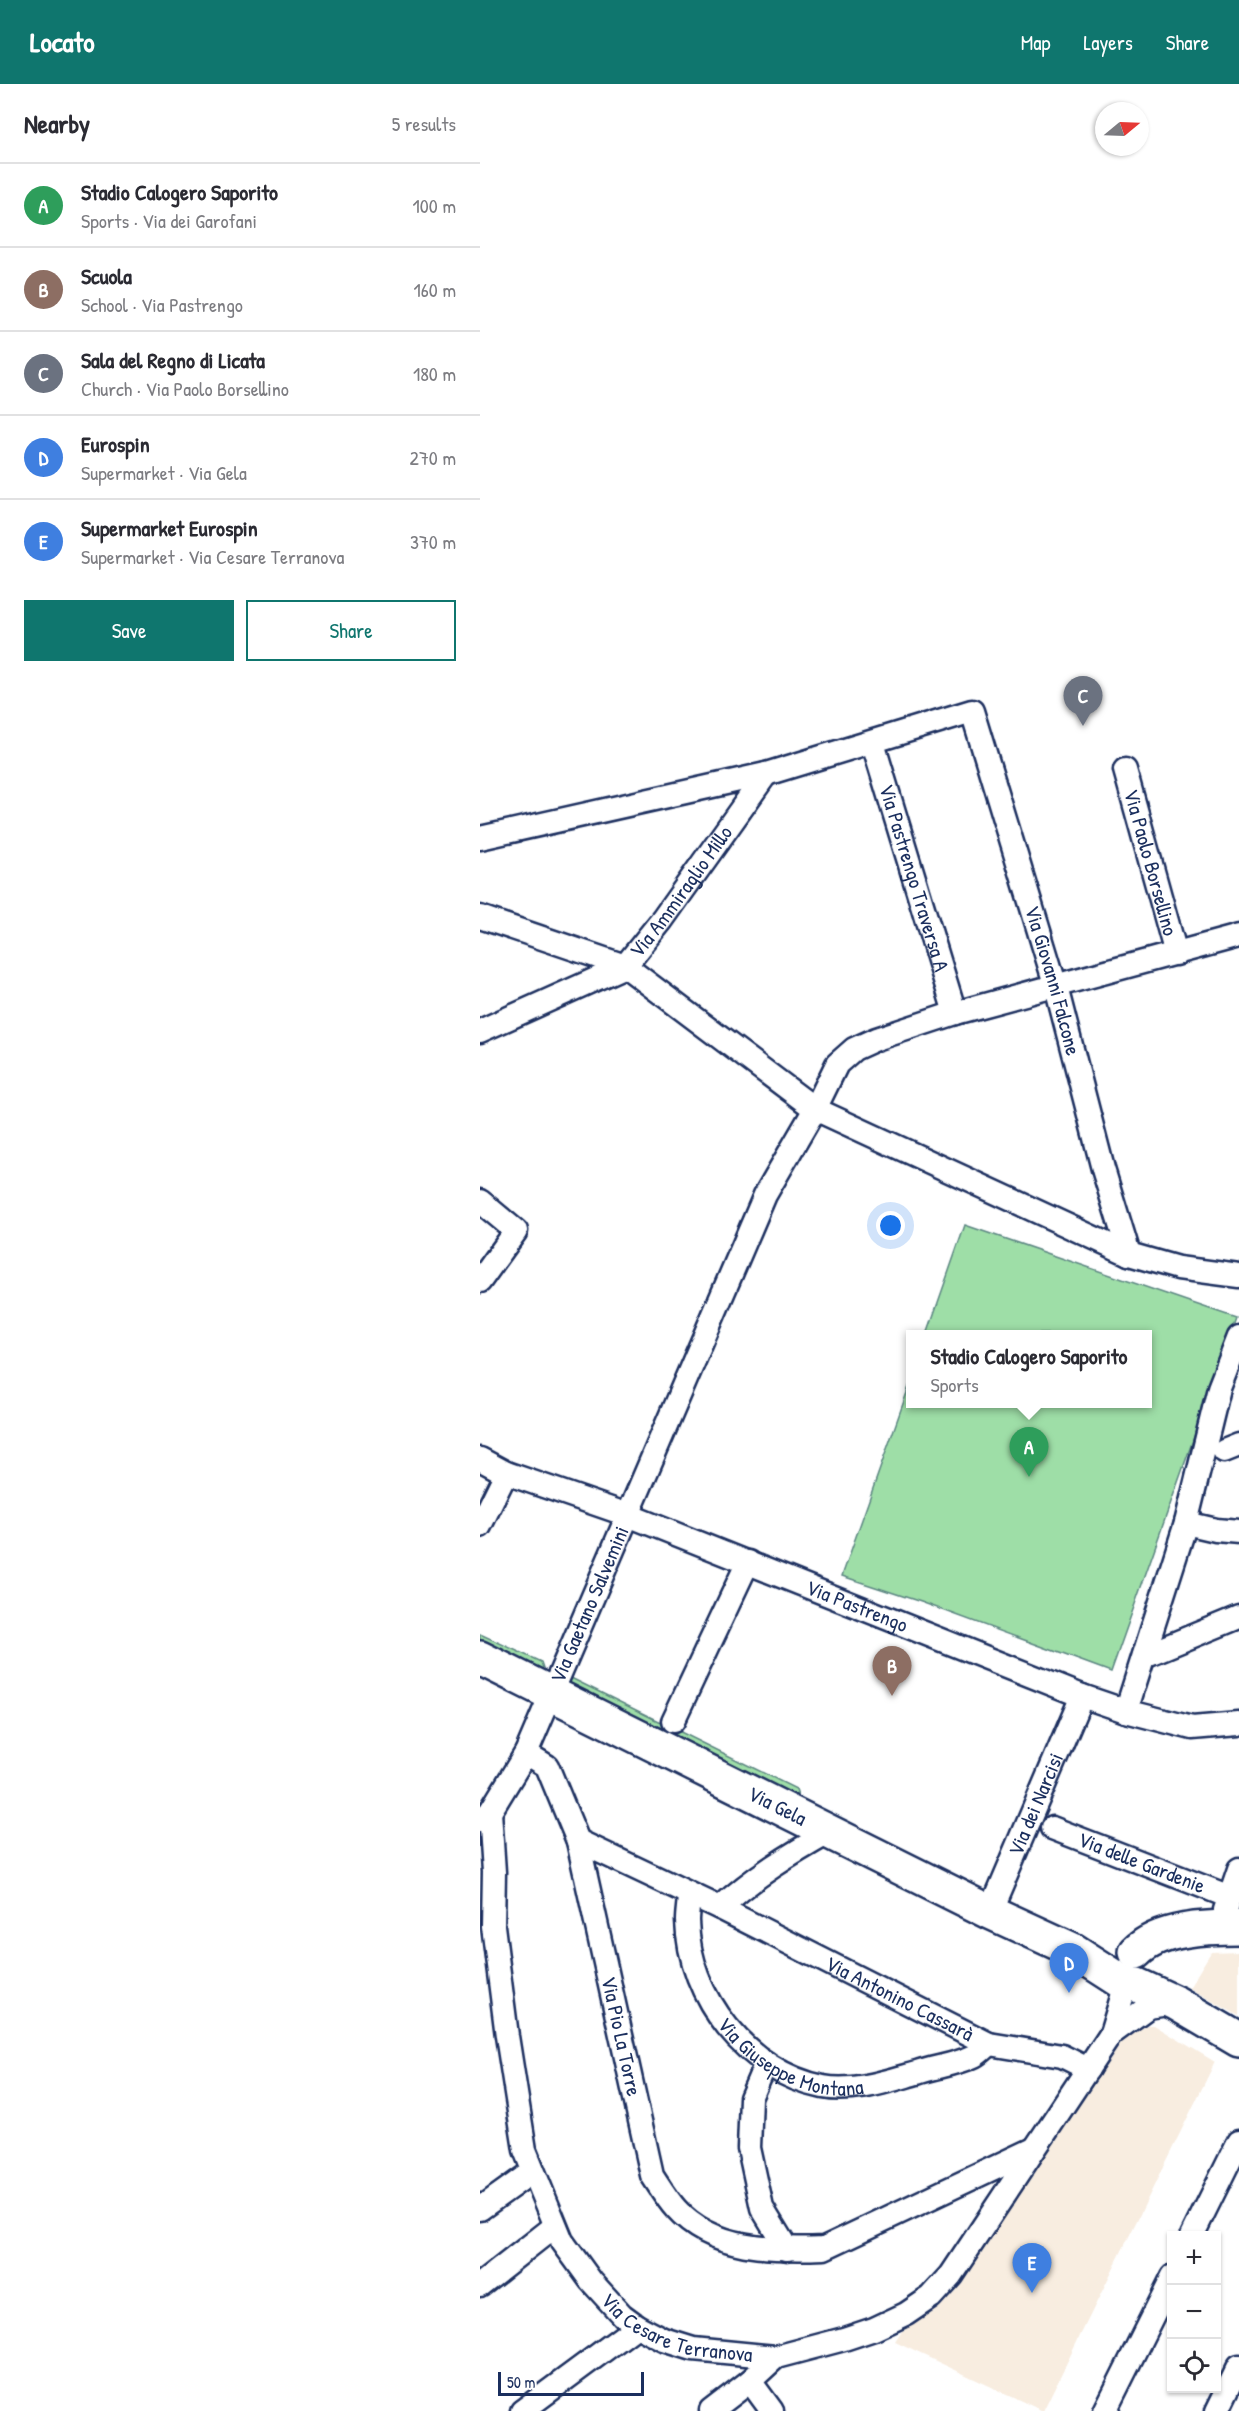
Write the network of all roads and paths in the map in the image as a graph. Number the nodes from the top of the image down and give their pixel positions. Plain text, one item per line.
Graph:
1 (873, 743) junction
2 (1125, 770) dead end
3 (766, 774) junction
4 (480, 838) edge
5 (480, 917) edge
6 (1239, 936) edge
7 (1176, 954) junction
8 (625, 966) junction
9 (1056, 987) junction
10 (955, 1013) junction
11 (480, 1031) edge
12 (815, 1109) junction
13 (480, 1202) edge
14 (1129, 1254) junction
15 (1239, 1276) edge
16 (480, 1281) edge
17 (1239, 1337) edge
18 (480, 1459) edge
19 (507, 1473) junction
20 (628, 1515) junction
21 (1186, 1523) junction
22 (480, 1526) edge
23 (1239, 1532) edge
24 (748, 1562) junction
25 (1239, 1617) edge
26 (1144, 1656) junction
27 (480, 1658) edge
28 (551, 1693) junction
29 (1082, 1696) junction
30 (1126, 1711) junction
31 (1235, 1718) edge
32 (673, 1721) dead end
33 (526, 1753) junction
34 (485, 1816) edge
35 (1052, 1828) dead end
36 (830, 1832) junction
37 (578, 1841) junction
38 (1239, 1869) edge
39 (689, 1894) junction
40 (720, 1908) junction
41 (990, 1912) junction
42 (1229, 1917) edge
43 (487, 1933) edge
44 (1135, 1970) junction
45 (1176, 2003) junction
46 (1110, 2034) junction
47 (1239, 2040) edge
48 (989, 2044) junction
49 (766, 2063) junction
50 (1088, 2069) junction
51 (1239, 2141) edge
52 (1034, 2149) junction
53 (533, 2170) junction
54 (762, 2208) junction
55 (480, 2209) edge
56 (555, 2226) junction
57 (1194, 2231) edge
58 (724, 2240) junction
59 (787, 2249) junction
60 (480, 2285) edge
61 (1168, 2285) edge
62 (637, 2326) junction
63 (776, 2357) junction
64 (1239, 2366) edge
65 (750, 2381) junction
66 (522, 2411) edge
67 (711, 2411) edge
68 (772, 2411) edge
69 (1105, 2411) edge
70 (1217, 2411) edge

1 - 3 street
1 - 9 street, Via Giovanni Falcone
1 - 10 street, Via Pastrengo Traversa A
2 - 7 street, Via Paolo Borsellino
3 - 4 street
3 - 8 street, Via Ammiraglio Millo
5 - 8 street
6 - 7 street, Via Gaetano Salvemini
7 - 9 street, Via Gaetano Salvemini
8 - 11 street, Via Ammiraglio Millo
8 - 12 street
9 - 10 street, Via Gaetano Salvemini
9 - 14 street, Via Giovanni Falcone
10 - 12 street, Via Gaetano Salvemini
12 - 14 street
12 - 20 street, Via Gaetano Salvemini
13 - 16 street
14 - 15 street
17 - 21 street
18 - 19 street, Via Pastrengo
19 - 20 street, Via Pastrengo
19 - 22 street
20 - 24 street, Via Pastrengo
20 - 28 street, Via Gaetano Salvemini
21 - 23 street
21 - 26 street
24 - 29 street, Via Pastrengo
24 - 32 street
25 - 26 street
26 - 30 street
27 - 28 main road, Via Gela
28 - 33 street, Via Gaetano Salvemini
28 - 36 main road, Via Gela
29 - 30 street, Via Pastrengo
29 - 41 street, Via dei Narcisi
30 - 31 street, Via Pastrengo
33 - 34 street, Via Gaetano Salvemini
33 - 37 street, Via Pio La Torre
34 - 43 street, Via Cesare Terranova
35 - 42 street, Via delle Gardenie
36 - 40 street
36 - 41 main road, Via Gela
37 - 39 street, Via Antonino Cassarà
37 - 58 street, Via Pio La Torre
38 - 42 street
39 - 40 street, Via Antonino Cassarà
39 - 49 street, Via Giuseppe Montana
40 - 48 street, Via Antonino Cassarà
41 - 44 main road, Via Gela
42 - 44 main road
43 - 53 street, Via Cesare Terranova
44 - 45 main road, Via Gela
44 - 46 street
45 - 46 street
45 - 47 main road
46 - 50 street, Via Cesare Terranova
48 - 49 street, Via Giuseppe Montana
48 - 50 street, Via Antonino Cassarà
49 - 54 street
50 - 52 street, Via Cesare Terranova
51 - 57 street
52 - 59 street, Via Pio La Torre
52 - 63 street, Via Cesare Terranova
53 - 55 street
53 - 56 street, Via Cesare Terranova
54 - 58 street
54 - 59 street
56 - 60 street
56 - 62 street, Via Cesare Terranova
58 - 59 street, Via Pio La Torre
61 - 69 street
62 - 63 street, Via Cesare Terranova
62 - 66 street
63 - 65 street
64 - 70 street
65 - 67 street
65 - 68 street

